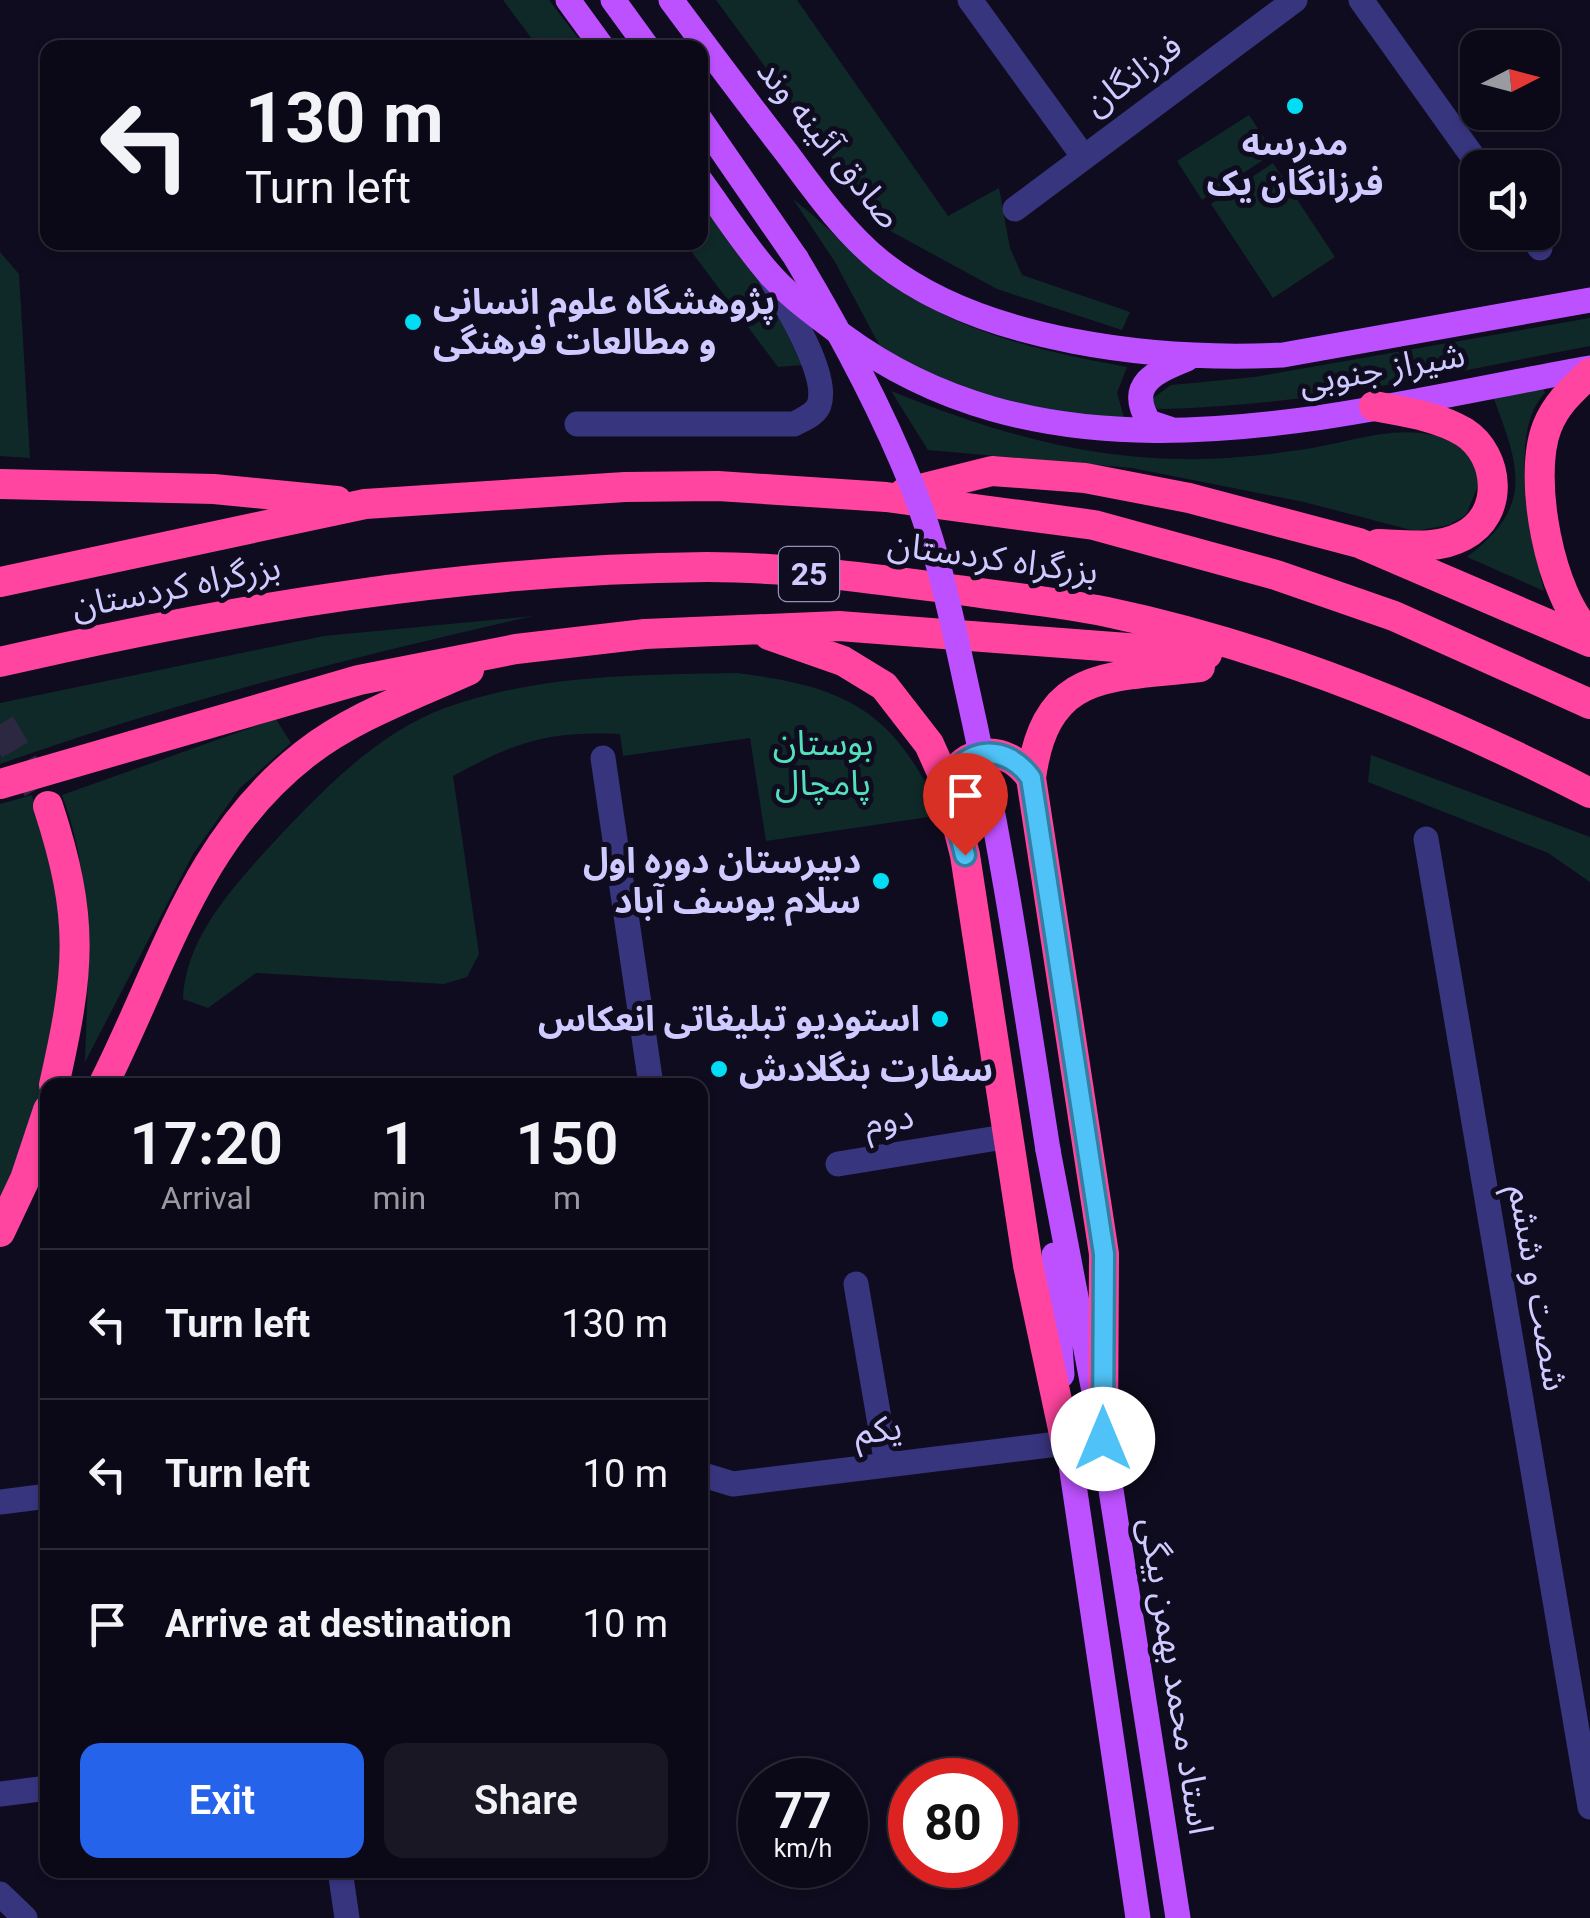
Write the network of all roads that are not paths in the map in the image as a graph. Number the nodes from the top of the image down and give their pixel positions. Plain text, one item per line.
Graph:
1 (568, 0) edge
2 (613, 0) edge
3 (670, 0) edge
4 (970, 0) edge
5 (1295, 0) edge
6 (1361, 0) edge
7 (597, 40) edge
8 (642, 40) edge
9 (700, 40) edge
10 (708, 50) edge
11 (708, 131) edge
12 (1469, 150) edge
13 (1082, 156) junction
14 (708, 191) edge
15 (1014, 210) dead end
16 (768, 273) junction
17 (1590, 300) edge
18 (1189, 358) junction
19 (1590, 371) edge
20 (1374, 406) junction
21 (577, 424) dead end
22 (1185, 433) junction
23 (0, 484) edge
24 (886, 497) junction
25 (365, 504) junction
26 (1359, 543) junction
27 (0, 582) edge
28 (747, 628) junction
29 (1590, 634) edge
30 (1590, 642) edge
31 (516, 649) junction
32 (1272, 659) junction
33 (0, 662) edge
34 (1590, 704) edge
35 (603, 758) dead end
36 (1031, 778) junction
37 (0, 784) edge
38 (947, 784) junction
39 (1590, 794) edge
40 (48, 806) tunnel mouth
41 (1426, 839) dead end
42 (56, 1078) edge
43 (106, 1078) edge
44 (651, 1078) edge
45 (40, 1134) edge
46 (1010, 1136) junction
47 (1048, 1150) junction
48 (838, 1164) dead end
49 (40, 1192) edge
50 (0, 1232) edge
51 (0, 1250) edge
52 (856, 1284) dead end
53 (1103, 1439) junction
54 (1066, 1443) junction
55 (888, 1464) junction
56 (708, 1476) edge
57 (40, 1497) edge
58 (0, 1502) edge
59 (40, 1789) edge
60 (0, 1794) edge
61 (1590, 1807) edge
62 (341, 1878) edge
63 (0, 1894) edge
64 (25, 1918) edge
65 (346, 1918) edge
66 (1138, 1918) edge
67 (1178, 1918) edge

1 - 7 main road
2 - 8 main road
3 - 9 main road, صادق آئینه وند
4 - 13 street
5 - 13 street, فرزانگان
6 - 12 street
10 - 18 main road, صادق آئینه وند
11 - 47 main road, استاد محمد بهمن بیگی, bridge
13 - 15 street, فرزانگان
14 - 16 main road
16 - 21 street
16 - 22 main road, شیراز جنوبی
17 - 18 main road, شیراز جنوبی
18 - 22 main road
19 - 20 main road, شیراز جنوبی
19 - 29 highway
20 - 22 main road, شیراز جنوبی
20 - 26 highway
23 - 25 highway
24 - 25 highway, بزرگراه کردستان
24 - 26 highway
24 - 34 highway, بزرگراه کردستان
25 - 27 highway, بزرگراه کردستان
26 - 30 highway
28 - 31 highway
28 - 32 highway
28 - 38 highway
31 - 37 highway
31 - 43 highway
32 - 33 highway, بزرگراه کردستان / 25
32 - 36 highway
32 - 39 highway, بزرگراه کردستان / 25
35 - 44 street
36 - 38 highway
36 - 53 highway
38 - 46 highway
40 - 42 highway
41 - 61 street, شصت و ششم
45 - 50 highway
46 - 48 street, دوم
46 - 54 highway
47 - 53 main road, استاد محمد بهمن بیگی
47 - 54 main road, استاد محمد بهمن بیگی
49 - 51 highway
52 - 55 street
53 - 67 main road, استاد محمد بهمن بیگی
54 - 55 street, یکم
54 - 66 main road, استاد محمد بهمن بیگی
55 - 56 street, یکم
57 - 58 street
59 - 60 street
62 - 65 street
63 - 64 street

